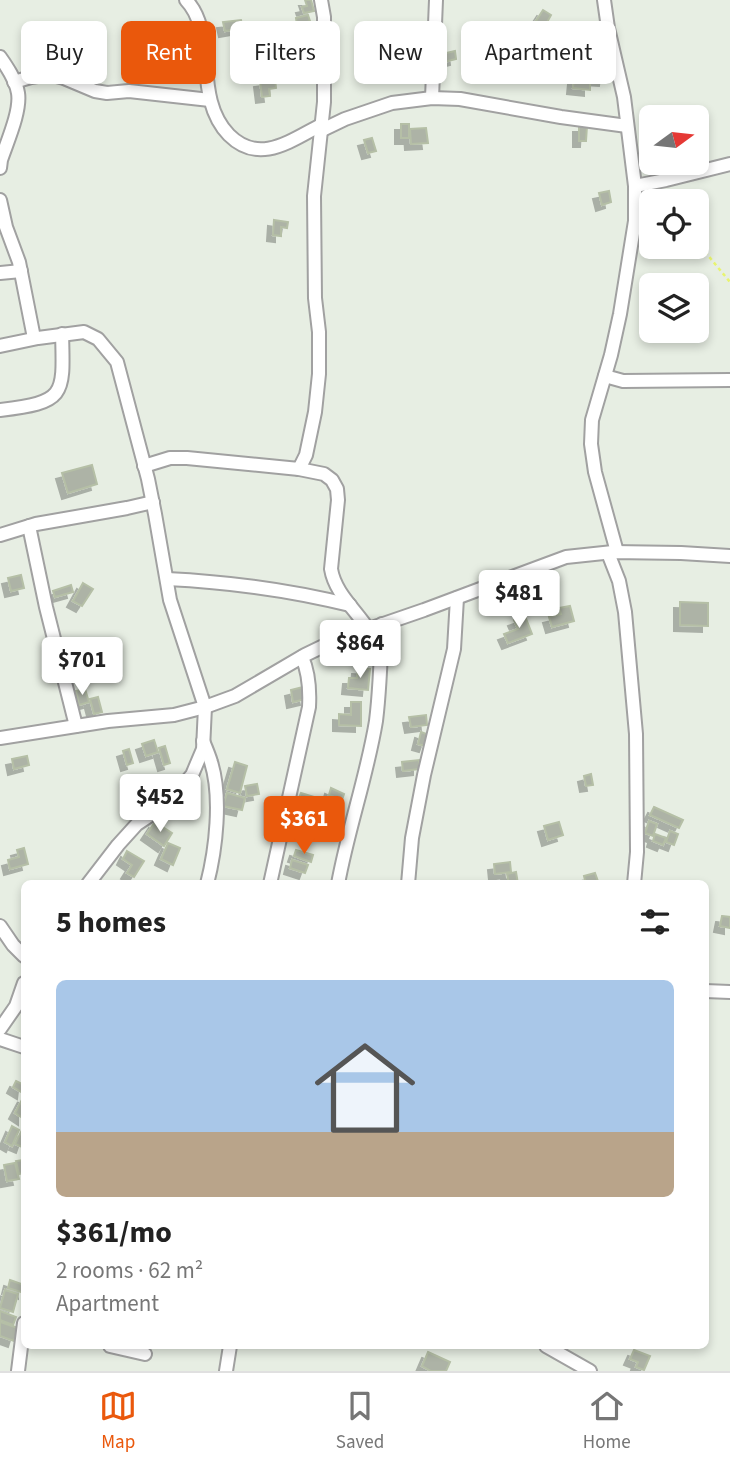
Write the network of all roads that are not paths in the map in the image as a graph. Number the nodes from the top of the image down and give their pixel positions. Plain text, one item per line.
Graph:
1 (186, 0) edge
2 (321, 0) edge
3 (436, 0) edge
4 (604, 0) edge
5 (0, 57) edge
6 (14, 82) junction
7 (432, 98) junction
8 (210, 100) junction
9 (627, 126) junction
10 (320, 128) junction
11 (730, 164) edge
12 (0, 168) edge
13 (635, 186) junction
14 (0, 200) edge
15 (21, 271) junction
16 (0, 273) edge
17 (62, 334) junction
18 (34, 338) junction
19 (0, 346) edge
20 (605, 376) junction
21 (730, 380) edge
22 (0, 410) edge
23 (144, 466) junction
24 (299, 469) junction
25 (153, 502) junction
26 (29, 526) junction
27 (0, 535) edge
28 (612, 553) junction
29 (730, 556) edge
30 (167, 579) junction
31 (457, 598) junction
32 (350, 605) junction
33 (382, 624) junction
34 (368, 629) junction
35 (302, 657) junction
36 (205, 707) junction
37 (76, 726) junction
38 (0, 738) edge
39 (203, 741) junction
40 (91, 880) edge
41 (208, 880) edge
42 (272, 880) edge
43 (339, 880) edge
44 (408, 880) edge
45 (634, 880) edge
46 (0, 926) edge
47 (21, 953) edge
48 (709, 991) edge
49 (21, 992) edge
50 (730, 992) edge
51 (0, 1029) edge
52 (0, 1039) edge
53 (21, 1046) edge
54 (21, 1348) edge
55 (123, 1349) edge
56 (230, 1349) edge
57 (566, 1351) edge
58 (145, 1354) dead end
59 (18, 1371) edge
60 (226, 1371) edge
61 (590, 1371) edge

1 - 8 street
2 - 10 street
3 - 7 street
4 - 9 street
5 - 6 street
6 - 8 street
6 - 12 street
7 - 9 street
7 - 10 street
8 - 10 street
9 - 13 street
10 - 24 street
11 - 13 street
13 - 20 street
14 - 15 street
15 - 16 street
15 - 18 street
17 - 18 street
17 - 22 street
17 - 23 street
18 - 19 street
20 - 21 street
20 - 28 street
23 - 24 street
23 - 25 street
24 - 32 street
25 - 26 street
25 - 30 street
26 - 27 street
26 - 37 street
28 - 29 street
28 - 31 street
28 - 45 street
30 - 32 street
30 - 36 street
31 - 33 street
31 - 44 street
32 - 34 street
33 - 34 street
33 - 43 street
34 - 35 street
35 - 36 street
35 - 42 street
36 - 37 street
36 - 39 street
37 - 38 street
39 - 40 street
39 - 41 street
46 - 47 street
48 - 50 street
49 - 51 street
52 - 53 street
54 - 59 street
55 - 58 street
56 - 60 street
57 - 61 street

